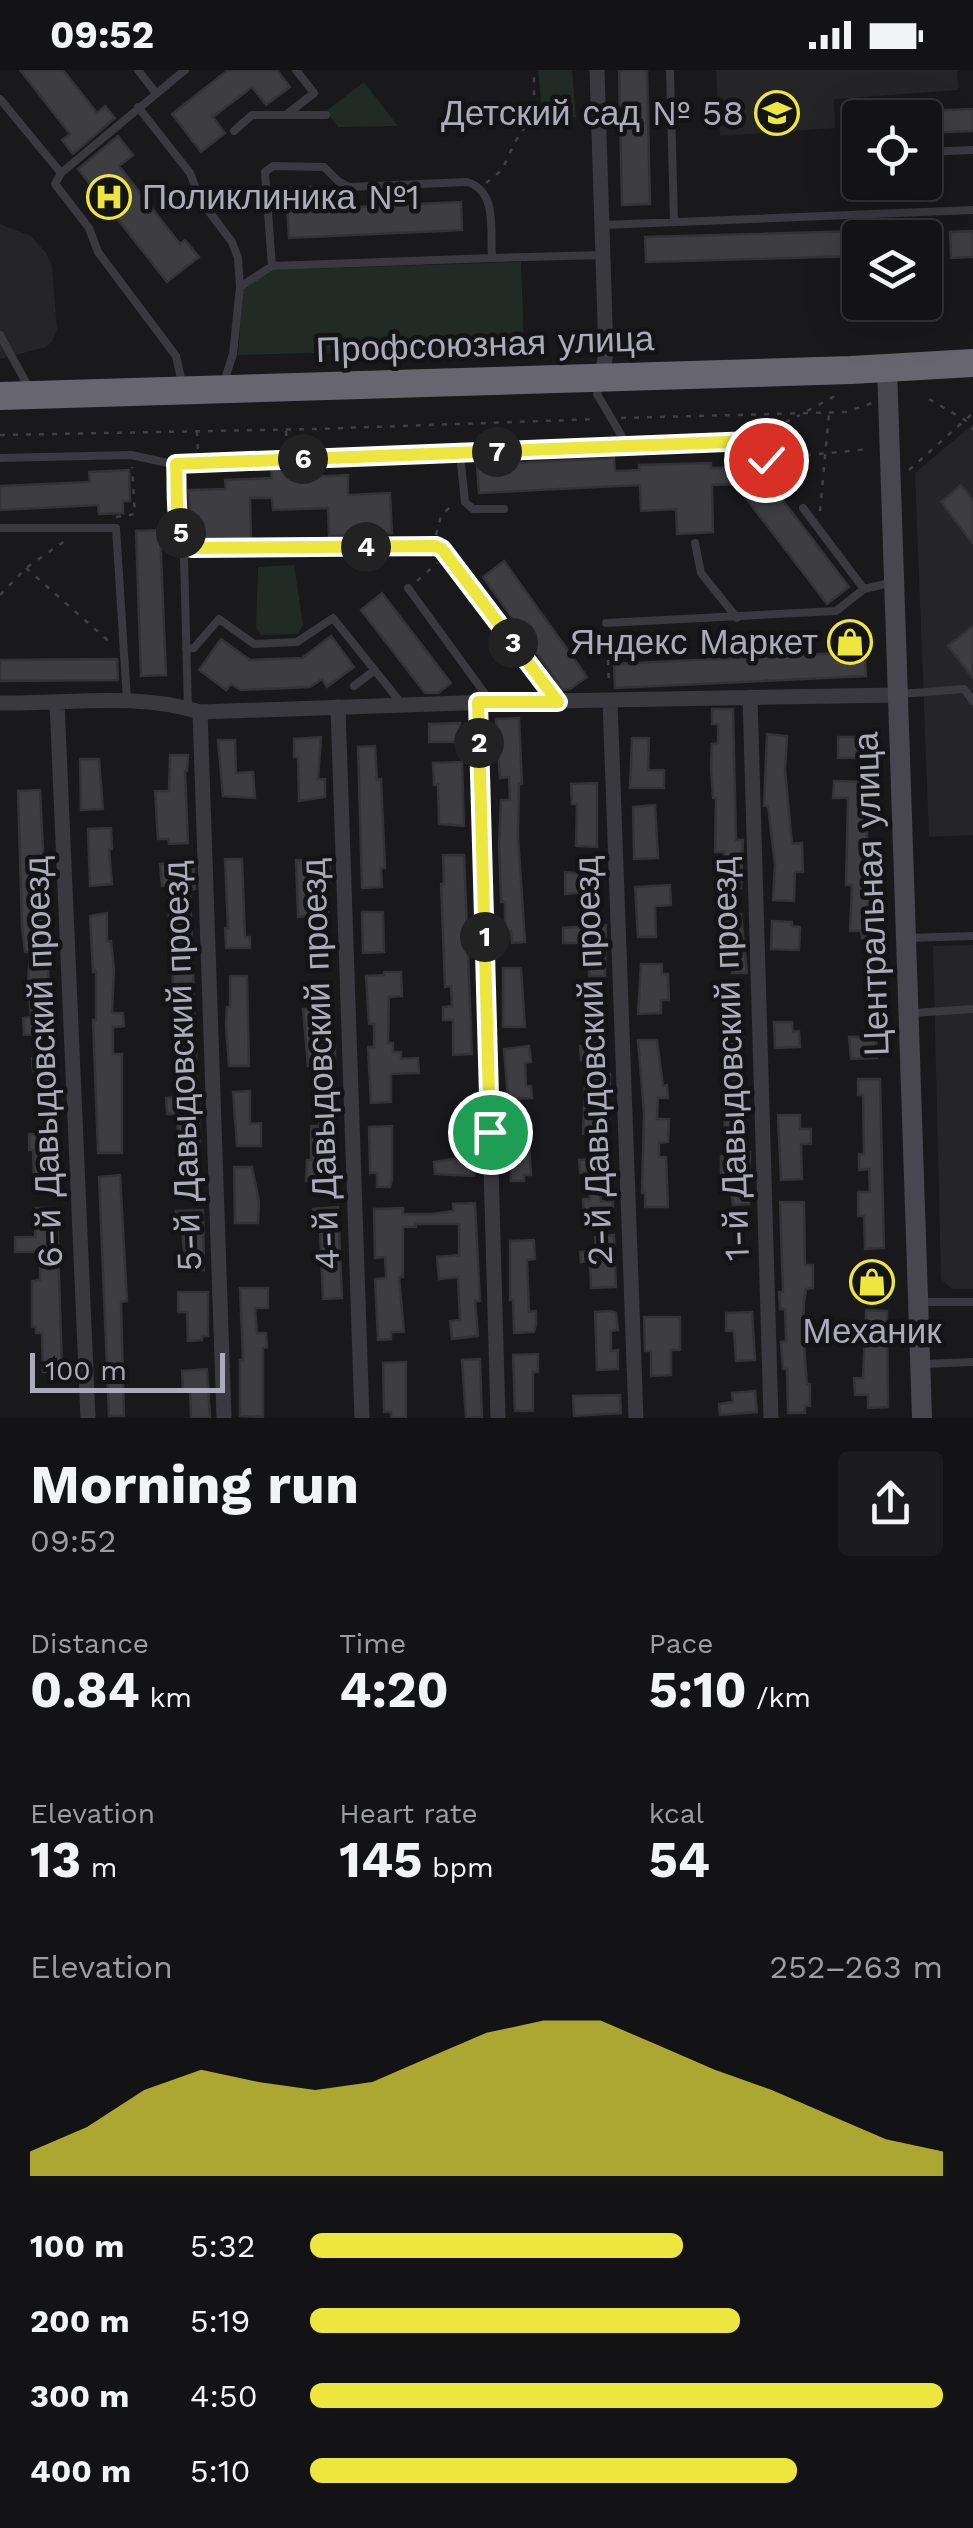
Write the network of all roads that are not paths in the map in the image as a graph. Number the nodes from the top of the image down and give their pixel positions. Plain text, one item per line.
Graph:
1 (138, 70) edge
2 (185, 70) edge
3 (296, 70) edge
4 (597, 70) edge
5 (670, 70) edge
6 (155, 92) junction
7 (0, 99) edge
8 (138, 106) junction
9 (286, 115) junction
10 (326, 115) dead end
11 (234, 131) dead end
12 (973, 150) edge
13 (942, 151) edge
14 (61, 173) junction
15 (973, 210) edge
16 (674, 221) junction
17 (602, 224) junction
18 (603, 256) junction
19 (492, 258) junction
20 (272, 266) junction
21 (240, 287) junction
22 (0, 335) edge
23 (973, 363) edge
24 (887, 368) junction
25 (601, 378) junction
26 (222, 390) junction
27 (184, 392) junction
28 (0, 396) edge
29 (34, 396) junction
30 (752, 441) road end
31 (627, 445) junction
32 (460, 454) junction
33 (0, 458) edge
34 (176, 464) junction
35 (802, 508) road end
36 (504, 509) dead end
37 (0, 528) edge
38 (695, 543) dead end
39 (184, 558) dead end
40 (894, 582) junction
41 (408, 588) dead end
42 (864, 588) junction
43 (737, 618) junction
44 (606, 623) dead end
45 (186, 648) junction
46 (375, 670) junction
47 (354, 686) dead end
48 (897, 694) junction
49 (750, 697) junction
50 (610, 698) junction
51 (127, 700) junction
52 (973, 701) edge
53 (484, 702) junction
54 (558, 702) junction
55 (0, 703) edge
56 (57, 704) junction
57 (402, 705) junction
58 (338, 707) junction
59 (192, 711) junction
60 (973, 936) edge
61 (905, 938) junction
62 (973, 1009) edge
63 (908, 1014) junction
64 (918, 1302) junction
65 (973, 1302) edge
66 (973, 1362) edge
67 (920, 1364) junction
68 (88, 1418) edge
69 (224, 1418) edge
70 (362, 1418) edge
71 (498, 1418) edge
72 (636, 1418) edge
73 (772, 1418) edge
74 (922, 1418) edge

1 - 6 lane
2 - 6 lane
3 - 9 lane
4 - 17 street
5 - 16 lane
6 - 8 lane
7 - 14 lane
8 - 14 lane
8 - 21 lane
9 - 10 lane
9 - 11 lane
12 - 13 lane
14 - 27 lane
15 - 16 lane
16 - 17 lane
17 - 18 street
18 - 19 lane
18 - 25 street
19 - 20 lane
19 - 20 lane
20 - 21 lane
21 - 26 lane
22 - 29 lane
23 - 24 highway, Профсоюзная улица
24 - 25 highway, Профсоюзная улица
24 - 40 street, Центральная улица
25 - 26 highway, Профсоюзная улица
25 - 31 lane
26 - 27 highway, Профсоюзная улица
27 - 29 highway, Профсоюзная улица
28 - 29 highway, Профсоюзная улица
30 - 31 lane
31 - 32 lane
32 - 34 lane
32 - 36 lane
33 - 34 lane
34 - 54 lane
35 - 42 lane
37 - 51 lane
38 - 43 lane
39 - 45 lane
40 - 42 lane
40 - 48 street, Центральная улица
41 - 53 lane
42 - 43 lane
43 - 44 lane
45 - 46 lane
45 - 59 lane
46 - 47 lane
46 - 57 lane
48 - 49 street
48 - 52 lane
48 - 61 street, Центральная улица
49 - 50 street
49 - 73 street, 1-й Давыдовский проезд
50 - 54 street
50 - 72 street, 2-й Давыдовский проезд
51 - 56 street
51 - 59 street
53 - 54 street
53 - 57 street
53 - 71 street
55 - 56 street
56 - 68 street, 6-й Давыдовский проезд
57 - 58 street
58 - 59 street
58 - 70 street, 4-й Давыдовский проезд
59 - 69 street, 5-й Давыдовский проезд
60 - 61 lane
61 - 63 street, Центральная улица
62 - 63 lane
63 - 64 street, Центральная улица
64 - 65 lane
64 - 67 street, Центральная улица
66 - 67 lane
67 - 74 street, Центральная улица

